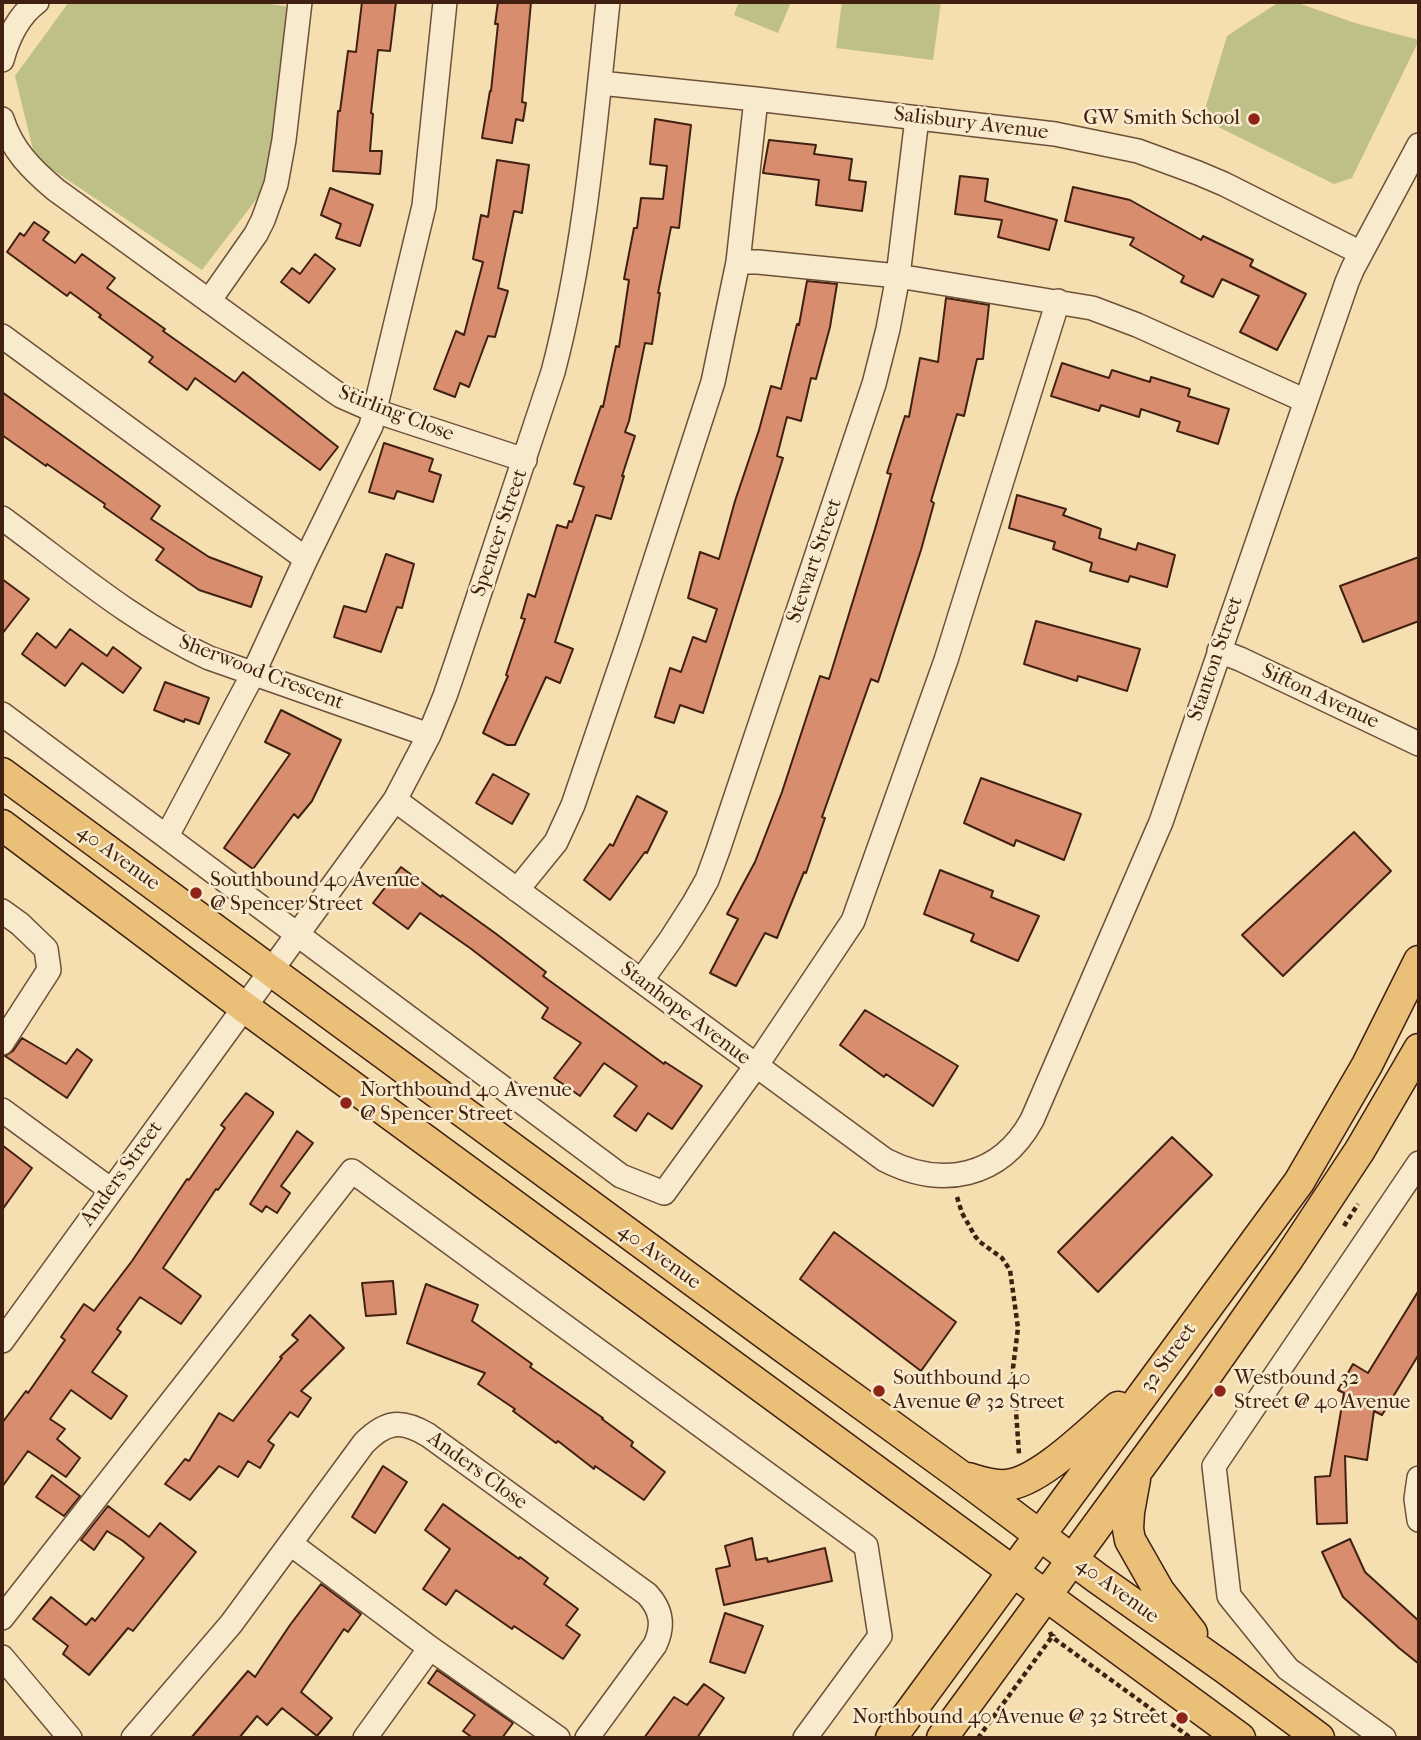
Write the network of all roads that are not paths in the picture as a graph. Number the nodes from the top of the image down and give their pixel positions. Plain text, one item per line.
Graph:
1 (37, 2) edge
2 (299, 2) edge
3 (445, 2) edge
4 (608, 2) edge
5 (2, 60) edge
6 (600, 83) junction
7 (756, 99) junction
8 (917, 118) junction
9 (2, 119) edge
10 (1419, 145) edge
11 (1361, 253) junction
12 (738, 262) junction
13 (898, 276) junction
14 (209, 301) junction
15 (1058, 301) junction
16 (2, 337) edge
17 (1306, 401) junction
18 (375, 411) junction
19 (525, 460) junction
20 (2, 518) edge
21 (306, 559) junction
22 (1219, 652) junction
23 (253, 674) junction
24 (2, 714) edge
25 (429, 735) junction
26 (1419, 744) edge
27 (2, 773) edge
28 (395, 800) junction
29 (2, 825) edge
30 (167, 836) junction
31 (517, 890) junction
32 (2, 911) edge
33 (296, 934) junction
34 (1419, 961) edge
35 (270, 970) junction
36 (641, 981) junction
37 (244, 1007) junction
38 (2, 1043) edge
39 (1419, 1049) edge
40 (756, 1066) junction
41 (2, 1110) edge
42 (993, 1162) joint
43 (1419, 1163) edge
44 (111, 1189) junction
45 (2, 1341) edge
46 (1156, 1375) junction
47 (1137, 1470) junction
48 (958, 1474) junction
49 (1419, 1478) edge
50 (1418, 1517) edge
51 (1040, 1534) junction
52 (291, 1544) junction
53 (1072, 1559) junction
54 (1013, 1571) junction
55 (1046, 1595) junction
56 (2, 1618) edge
57 (430, 1648) junction
58 (2, 1657) edge
59 (1226, 1669) junction
60 (70, 1738) edge
61 (133, 1738) edge
62 (365, 1738) edge
63 (558, 1738) edge
64 (587, 1738) edge
65 (805, 1738) edge
66 (891, 1738) edge
67 (942, 1738) edge
68 (1240, 1738) edge
69 (1319, 1738) edge
70 (1384, 1738) edge

1 - 5 street
2 - 14 street
3 - 18 street
4 - 6 street, Spencer Street
6 - 7 street, Salisbury Avenue
6 - 19 street, Spencer Street
7 - 8 street, Salisbury Avenue
7 - 12 street
8 - 11 street, Salisbury Avenue
8 - 13 street, Stewart Street
9 - 14 street, Stirling Close
10 - 11 street, Stanton Street
11 - 17 street, Stanton Street
12 - 13 street
12 - 31 street
13 - 15 street
13 - 36 street, Stewart Street
14 - 18 street, Stirling Close
15 - 17 street
15 - 40 street
16 - 21 street
17 - 22 street, Stanton Street
18 - 19 street, Stirling Close
18 - 21 street
19 - 25 street, Spencer Street
20 - 23 street, Sherwood Crescent
21 - 23 street
22 - 26 street, Sifton Avenue
22 - 42 street, Stanton Street
23 - 25 street, Sherwood Crescent
23 - 30 street
24 - 30 street
25 - 28 street, Spencer Street
27 - 35 main road, 40 Avenue
28 - 31 street, Stanhope Avenue
28 - 33 street, Spencer Street
29 - 37 main road, 40 Avenue
30 - 33 street
31 - 36 street, Stanhope Avenue
32 - 38 street
33 - 35 street, Spencer Street
33 - 40 street
34 - 46 main road, 32 Street
35 - 37 street, Spencer Street
35 - 48 main road, 40 Avenue
36 - 40 street, Stanhope Avenue
37 - 44 street, Anders Street
37 - 54 main road, 40 Avenue
39 - 47 main road, 32 Street
40 - 42 street, Stanhope Avenue
41 - 44 street
43 - 70 street
44 - 45 street, Anders Street
46 - 48 main road
46 - 51 main road, 32 Street
47 - 53 main road, 32 Street
47 - 59 main road
48 - 51 main road, 40 Avenue
49 - 50 street
51 - 53 main road, 40 Avenue
51 - 54 main road, 32 Street
52 - 57 street
52 - 61 street, Anders Close
52 - 64 street, Anders Close
53 - 55 main road, 32 Street
53 - 59 main road, 40 Avenue
54 - 55 main road, 40 Avenue
54 - 66 main road, 32 Street
55 - 67 main road, 32 Street
55 - 68 main road, 40 Avenue
56 - 65 street
57 - 62 street
57 - 63 street
58 - 60 street
59 - 69 main road, 40 Avenue

